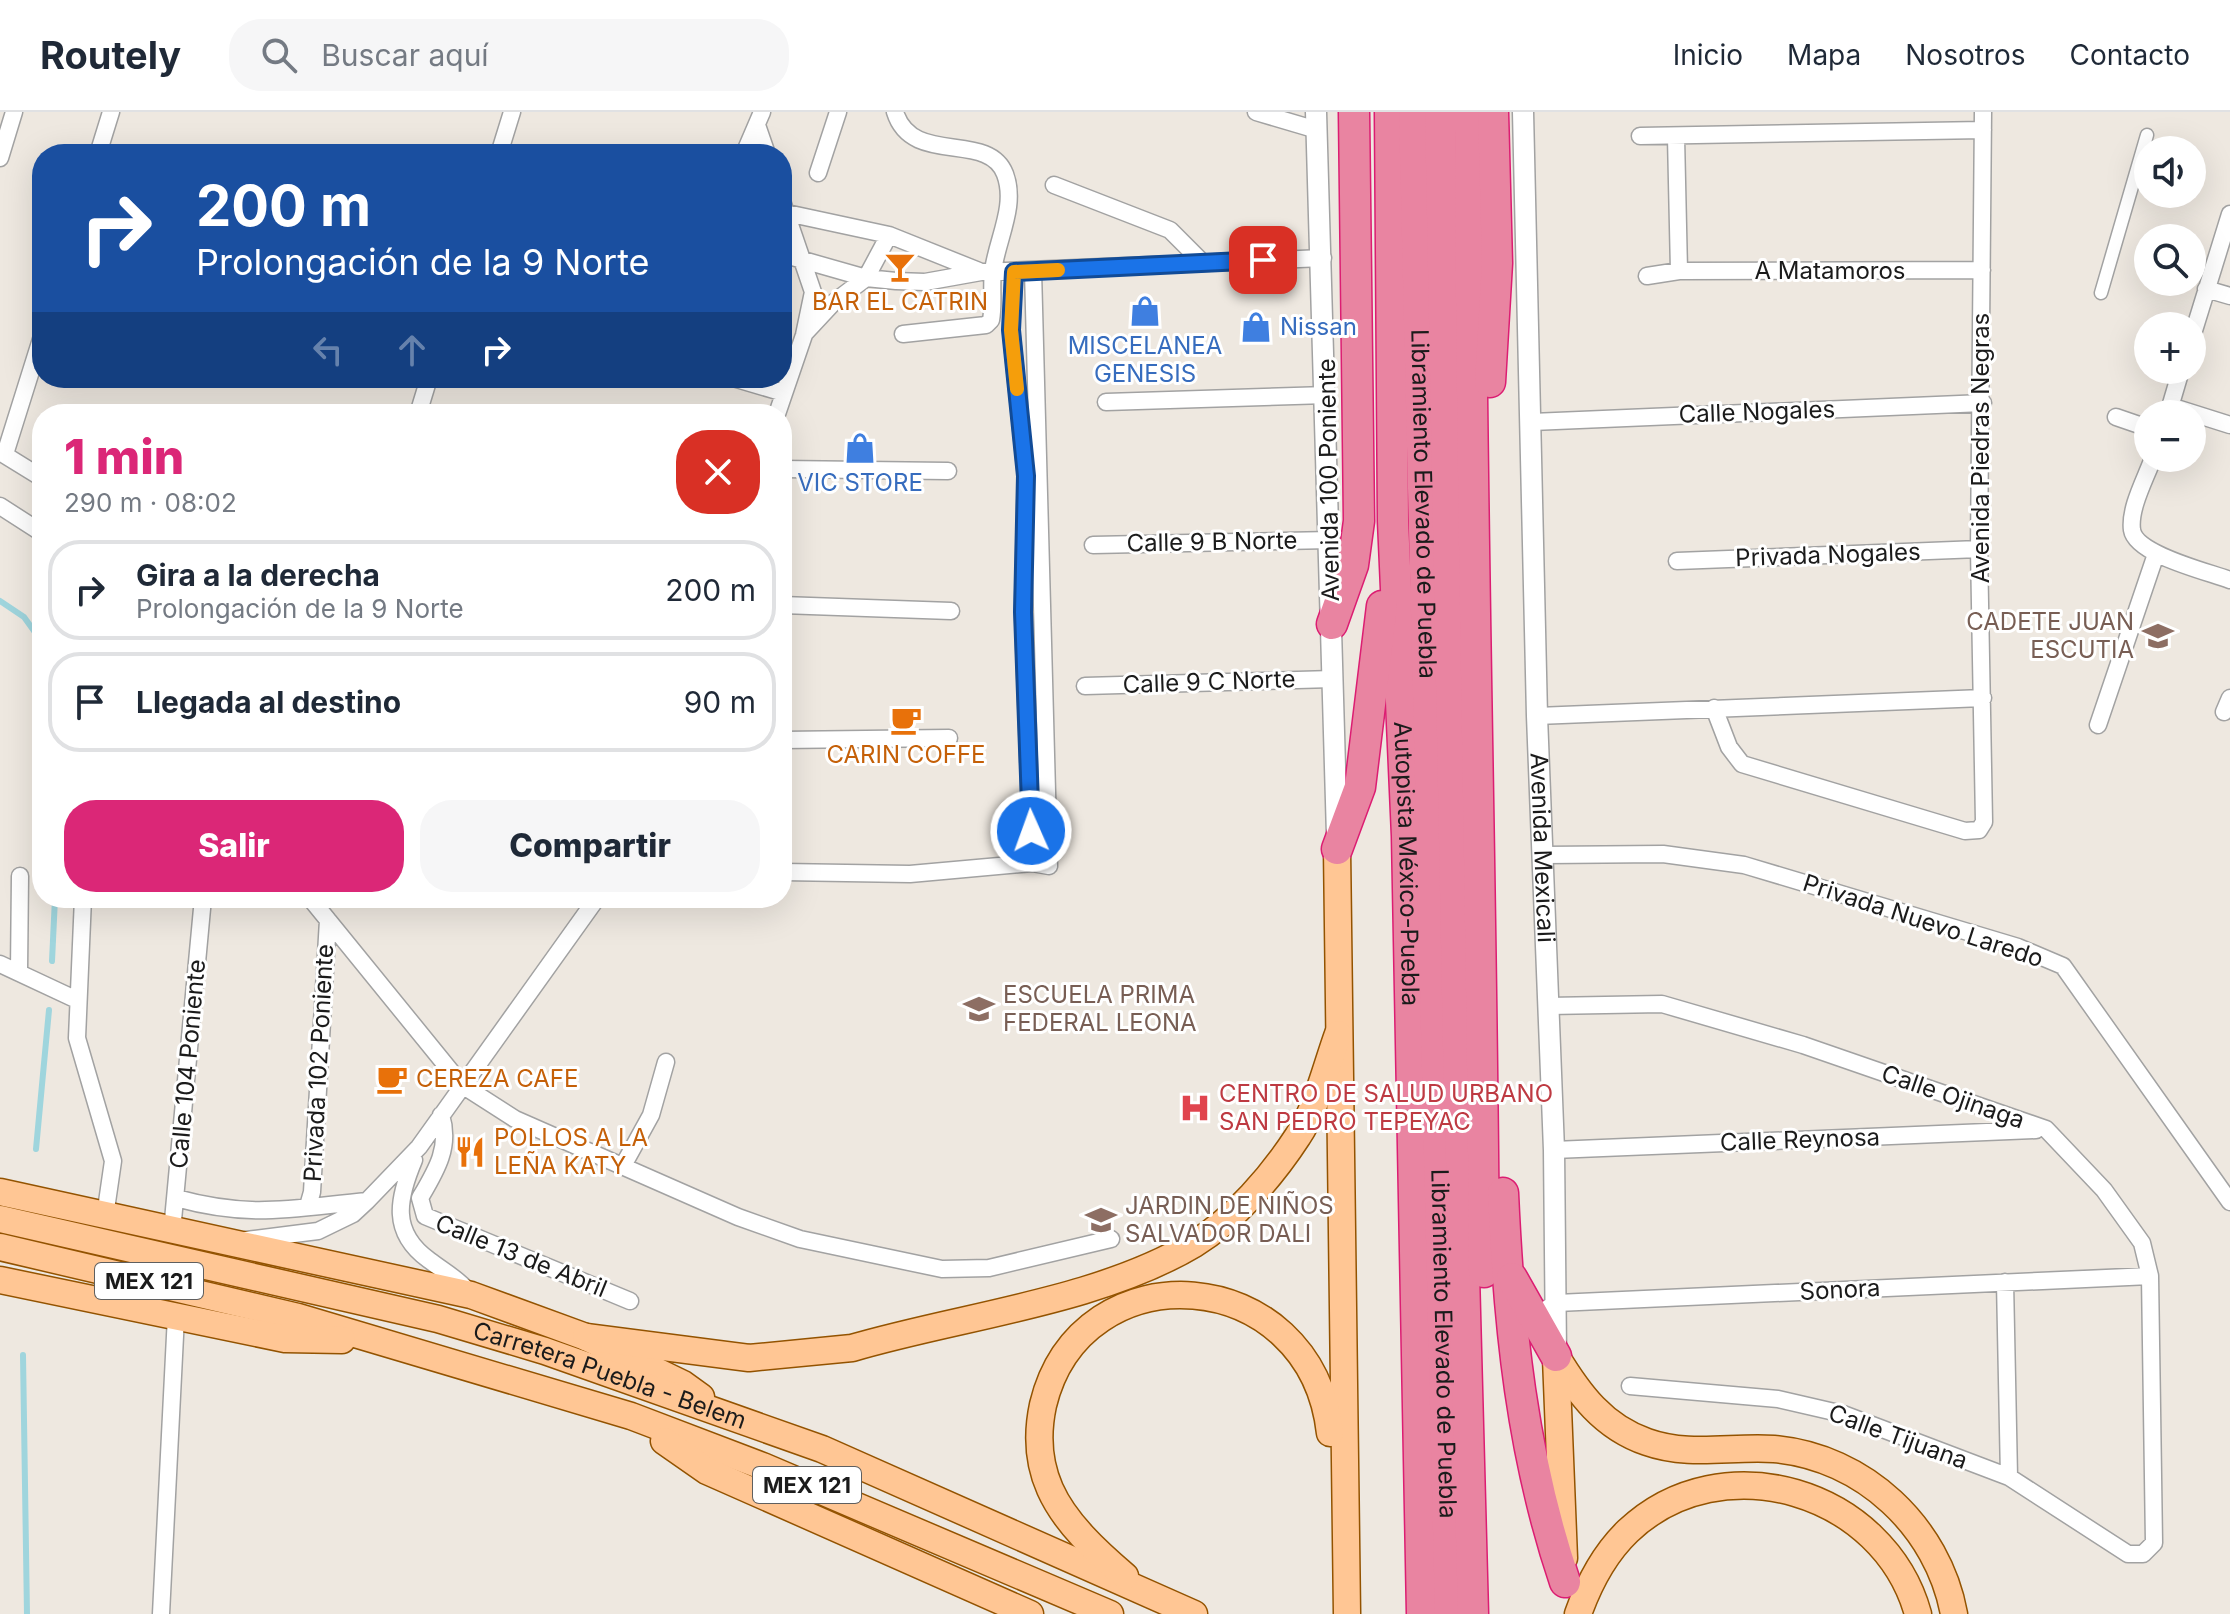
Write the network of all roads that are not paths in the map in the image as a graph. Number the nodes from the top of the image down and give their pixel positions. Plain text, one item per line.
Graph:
1 (14, 112) edge
2 (111, 112) edge
3 (512, 112) edge
4 (838, 112) edge
5 (895, 112) edge
6 (1256, 112) edge
7 (1354, 112) edge
8 (1390, 112) edge
9 (1414, 112) edge
10 (1440, 112) edge
11 (1470, 112) edge
12 (1493, 112) edge
13 (1523, 112) edge
14 (1983, 112) edge
15 (760, 118) edge
16 (1317, 121) edge
17 (1983, 130) junction
18 (2147, 135) dead end
19 (1640, 136) dead end
20 (1676, 137) junction
21 (101, 144) edge
22 (502, 144) edge
23 (748, 144) edge
24 (765, 144) edge
25 (0, 158) edge
26 (818, 173) dead end
27 (1054, 185) dead end
28 (792, 211) edge
29 (2230, 214) edge
30 (792, 231) edge
31 (889, 235) junction
32 (792, 256) edge
33 (802, 258) junction
34 (1323, 258) junction
35 (1202, 262) junction
36 (1982, 270) junction
37 (1033, 271) junction
38 (1679, 271) junction
39 (987, 272) junction
40 (1014, 272) junction
41 (1647, 276) dead end
42 (866, 278) junction
43 (2206, 289) joint
44 (2101, 293) dead end
45 (2230, 296) edge
46 (903, 334) dead end
47 (804, 335) junction
48 (32, 366) edge
49 (792, 370) edge
50 (767, 388) edge
51 (786, 388) edge
52 (784, 393) junction
53 (1327, 395) junction
54 (1106, 402) dead end
55 (1983, 403) junction
56 (780, 404) edge
57 (2116, 417) dead end
58 (2206, 419) edge
59 (1532, 422) junction
60 (2134, 423) edge
61 (2230, 425) edge
62 (3, 453) edge
63 (792, 469) edge
64 (948, 471) dead end
65 (32, 472) edge
66 (2148, 472) edge
67 (0, 506) edge
68 (1393, 521) junction
69 (32, 527) edge
70 (1331, 540) junction
71 (1093, 545) dead end
72 (1979, 549) junction
73 (2156, 554) junction
74 (1677, 561) dead end
75 (2230, 580) edge
76 (792, 605) edge
77 (951, 611) dead end
78 (1332, 624) junction
79 (1333, 679) junction
80 (1085, 686) dead end
81 (1983, 698) junction
82 (1714, 708) junction
83 (1537, 716) junction
84 (2098, 725) dead end
85 (949, 738) dead end
86 (792, 740) edge
87 (1479, 750) junction
88 (1337, 849) junction
89 (1545, 855) junction
90 (1032, 863) junction
91 (1482, 868) junction
92 (792, 872) edge
93 (20, 876) dead end
94 (82, 908) edge
95 (202, 908) edge
96 (318, 908) edge
97 (590, 908) edge
98 (328, 920) junction
99 (0, 964) edge
100 (19, 971) junction
101 (77, 1000) junction
102 (1548, 1006) junction
103 (1338, 1034) junction
104 (666, 1062) dead end
105 (462, 1085) junction
106 (441, 1115) junction
107 (2046, 1129) junction
108 (419, 1147) junction
109 (1554, 1150) junction
110 (624, 1164) junction
111 (0, 1192) edge
112 (176, 1198) junction
113 (367, 1201) junction
114 (2230, 1202) edge
115 (308, 1206) junction
116 (105, 1216) junction
117 (0, 1219) edge
118 (172, 1231) junction
119 (1111, 1239) dead end
120 (225, 1243) junction
121 (0, 1247) edge
122 (1508, 1271) junction
123 (2150, 1276) junction
124 (0, 1280) edge
125 (2005, 1282) junction
126 (471, 1295) junction
127 (630, 1301) dead end
128 (1545, 1309) junction
129 (176, 1316) junction
130 (586, 1337) junction
131 (381, 1341) junction
132 (1556, 1356) junction
133 (1630, 1386) dead end
134 (730, 1418) junction
135 (647, 1424) junction
136 (2009, 1477) junction
137 (1344, 1532) junction
138 (2143, 1554) joint
139 (1565, 1582) junction
140 (1150, 1595) junction
141 (161, 1614) edge
142 (1030, 1614) edge
143 (1110, 1614) edge
144 (1194, 1614) edge
145 (1347, 1614) edge
146 (1422, 1614) edge
147 (1450, 1614) edge
148 (1473, 1614) edge
149 (1486, 1614) edge
150 (1567, 1614) edge
151 (1578, 1614) edge
152 (1918, 1614) edge
153 (1954, 1614) edge

1 - 25 street
2 - 21 street
3 - 22 street
4 - 26 street
5 - 39 street
6 - 16 street
7 - 78 highway
8 - 68 highway, Autopista México-Puebla
9 - 147 highway, Libramiento Elevado de Puebla
10 - 148 highway, Libramiento Elevado de Puebla
11 - 87 highway
12 - 87 highway
13 - 59 street, Avenida Mexicali
14 - 17 street, Avenida Piedras Negras
15 - 23 street
15 - 24 street
16 - 34 street, Avenida 100 Poniente
17 - 20 street
17 - 36 street, Avenida Piedras Negras
18 - 44 street
19 - 20 street
20 - 38 street
27 - 35 street
28 - 31 street
29 - 43 street
30 - 33 street
31 - 39 street
31 - 42 street
32 - 33 street
33 - 42 street
33 - 47 street
34 - 35 street
34 - 53 street, Avenida 100 Poniente
35 - 37 street
36 - 38 street, A Matamoros
36 - 55 street, Avenida Piedras Negras
37 - 40 street
37 - 90 street
38 - 41 street, A Matamoros
39 - 40 street
39 - 42 street
39 - 46 street
40 - 90 street
42 - 47 street
43 - 45 street
47 - 49 street
48 - 62 street
50 - 52 street
51 - 52 street
52 - 56 street
53 - 54 street
53 - 70 street, Avenida 100 Poniente
55 - 59 street, Calle Nogales
55 - 72 street, Avenida Piedras Negras
57 - 60 street
58 - 61 street
59 - 83 street, Avenida Mexicali
62 - 65 street
63 - 64 street
66 - 73 street
67 - 69 street
68 - 88 highway
68 - 146 highway, Autopista México-Puebla
70 - 71 street, Calle 9 B Norte
70 - 78 street, Avenida 100 Poniente
72 - 74 street, Privada Nogales
72 - 81 street, Avenida Piedras Negras
73 - 75 street
73 - 84 street
76 - 77 street
78 - 79 street, Avenida 100 Poniente
79 - 80 street, Calle 9 C Norte
79 - 88 street, Avenida 100 Poniente
81 - 82 street
81 - 82 street, Avenida Piedras Negras
82 - 83 street
83 - 89 street, Avenida Mexicali
85 - 86 street
87 - 91 highway
88 - 103 main road
89 - 102 street, Avenida Mexicali
89 - 114 street, Privada Nuevo Laredo
90 - 92 street
91 - 122 highway
91 - 149 highway
93 - 100 street
94 - 101 street
95 - 112 street, Calle 104 Poniente
96 - 98 street
97 - 105 street
98 - 105 street
98 - 115 street, Privada 102 Poniente
99 - 100 street
100 - 101 street
101 - 116 street
102 - 107 street, Calle Ojinaga
102 - 109 street, Avenida Mexicali
103 - 130 main road
103 - 137 main road
104 - 110 street
105 - 106 street
105 - 110 street
106 - 108 street
106 - 127 street, Calle 13 de Abril
107 - 109 street, Calle Reynosa
107 - 123 street, Calle Ojinaga
108 - 113 street
108 - 126 street
109 - 128 street, Avenida Mexicali
110 - 119 street
111 - 116 main road
112 - 115 street
112 - 118 street, Calle 104 Poniente
113 - 115 street
113 - 120 street
116 - 118 main road
117 - 134 main road, Carretera Puebla - Belem / MEX 121
118 - 120 main road
120 - 126 main road
121 - 131 main road, Carretera Puebla - Belem / MEX 121
122 - 128 highway
122 - 139 highway
123 - 125 street, Sonora
123 - 138 street, Calle Ojinaga
124 - 129 main road
125 - 128 street, Sonora
125 - 136 street
126 - 130 main road
128 - 132 highway
129 - 131 main road
129 - 141 street
130 - 134 main road
131 - 135 main road, Carretera Puebla - Belem / MEX 121
132 - 139 main road
132 - 153 main road
133 - 136 street, Calle Tijuana
134 - 140 main road, Carretera Puebla - Belem / MEX 121
135 - 142 main road
135 - 143 main road, Carretera Puebla - Belem / MEX 121
136 - 138 street, Calle Tijuana
137 - 140 main road
137 - 145 main road
139 - 150 main road
140 - 144 main road, Carretera Puebla - Belem / MEX 121
151 - 152 main road

